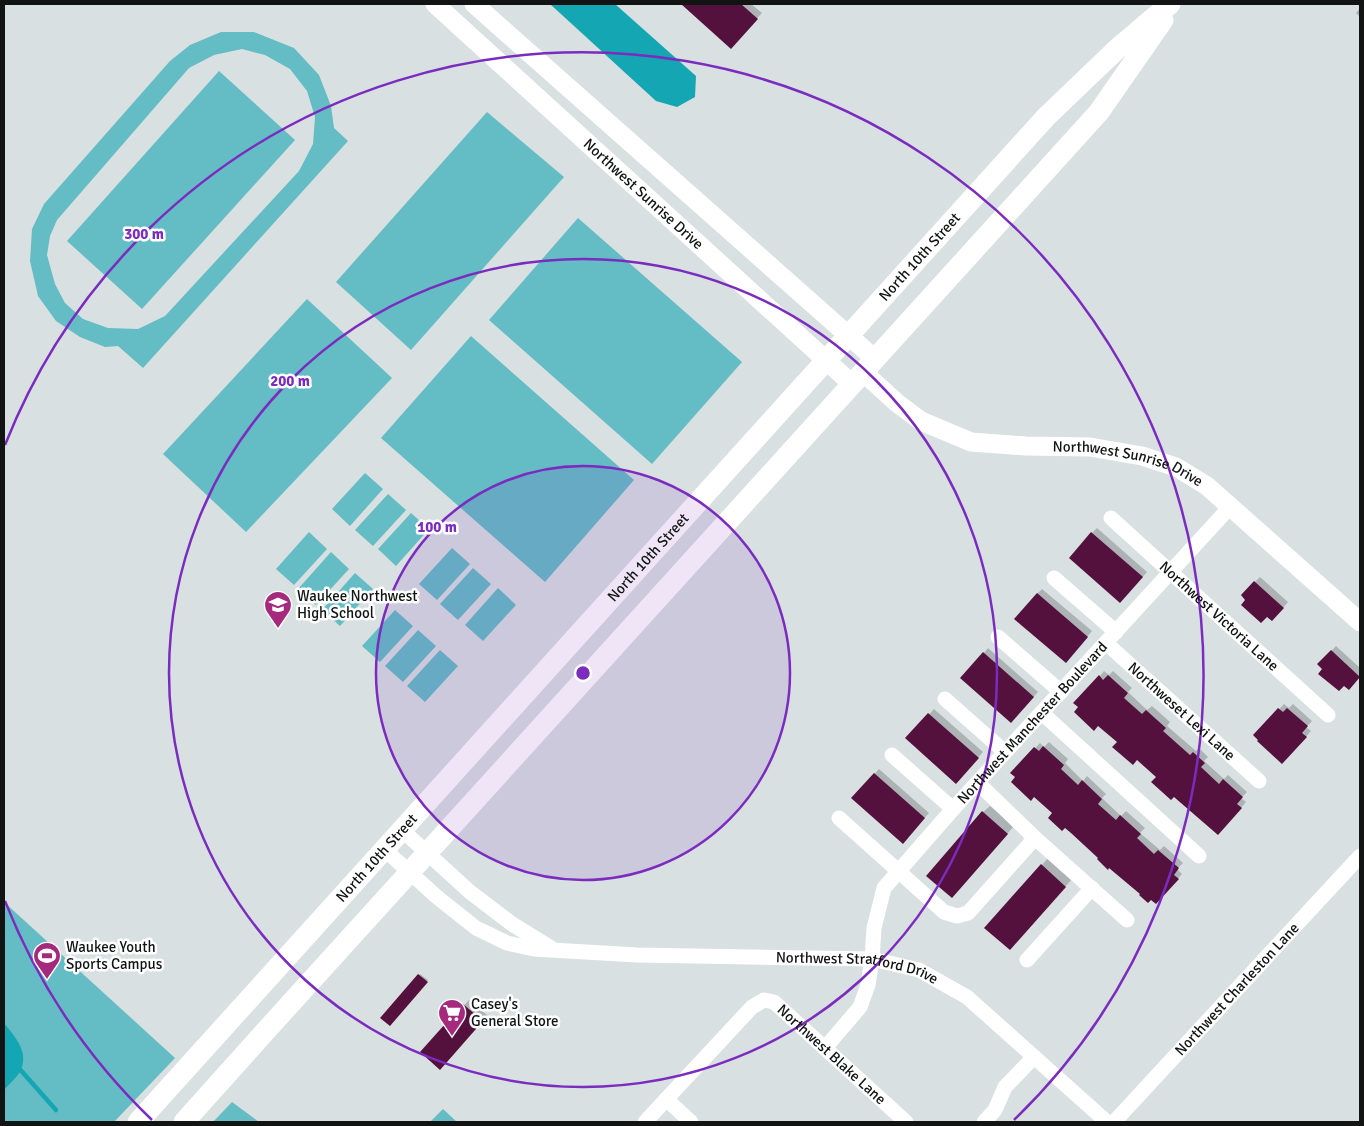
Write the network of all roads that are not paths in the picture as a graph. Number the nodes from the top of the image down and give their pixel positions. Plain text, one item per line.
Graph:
1 (436, 4) edge
2 (474, 4) edge
3 (1170, 4) edge
4 (1174, 4) edge
5 (848, 336) junction
6 (826, 360) junction
7 (863, 372) junction
8 (1230, 507) junction
9 (1111, 518) dead end
10 (1171, 572) junction
11 (1054, 578) dead end
12 (1360, 622) edge
13 (998, 637) dead end
14 (1111, 638) junction
15 (1061, 692) junction
16 (945, 699) dead end
17 (1042, 713) junction
18 (1328, 715) dead end
19 (1005, 752) junction
20 (892, 755) dead end
21 (1259, 781) dead end
22 (978, 783) junction
23 (953, 809) junction
24 (839, 818) dead end
25 (402, 830) junction
26 (1035, 838) junction
27 (384, 849) junction
28 (428, 853) junction
29 (1199, 856) dead end
30 (1360, 856) edge
31 (898, 870) junction
32 (410, 872) junction
33 (1092, 888) junction
34 (1127, 920) dead end
35 (552, 949) junction
36 (872, 959) junction
37 (1027, 960) dead end
38 (825, 1048) junction
39 (1034, 1057) junction
40 (666, 1099) junction
41 (138, 1122) edge
42 (184, 1122) edge
43 (645, 1122) edge
44 (691, 1122) edge
45 (906, 1122) edge
46 (984, 1122) edge
47 (1107, 1122) edge
48 (1114, 1122) edge

1 - 6 street, Northwest Sunrise Drive
2 - 5 street, Northwest Sunrise Drive
3 - 5 main road, North 10th Street
4 - 7 main road
5 - 6 main road, North 10th Street
5 - 7 street, Northwest Sunrise Drive
6 - 7 street, Northwest Sunrise Drive
6 - 25 main road, North 10th Street
7 - 8 street, Northwest Sunrise Drive
7 - 28 main road
8 - 10 street, Northwest Manchester Boulevard
8 - 12 street, Northwest Sunrise Drive
9 - 10 street, Northwest Victoria Lane
10 - 14 street, Northwest Manchester Boulevard
10 - 18 street, Northwest Victoria Lane
11 - 14 street, Northweset Lexi Lane
13 - 15 street
14 - 15 street, Northwest Manchester Boulevard
14 - 21 street, Northweset Lexi Lane
15 - 17 street, Northwest Manchester Boulevard
16 - 19 street
17 - 19 street, Northwest Manchester Boulevard
17 - 29 street
19 - 22 street, Northwest Manchester Boulevard
20 - 23 street
22 - 23 street, Northwest Manchester Boulevard
22 - 26 street
23 - 31 street, Northwest Manchester Boulevard
24 - 31 street
25 - 27 main road, North 10th Street
25 - 28 street, Northwest Stratford Drive
26 - 31 street
26 - 33 street
27 - 32 street, Northwest Stratford Drive
27 - 41 main road, North 10th Street
28 - 32 main road
28 - 35 street, Northwest Stratford Drive
30 - 48 street, Northwest Charleston Lane
31 - 36 street, Northwest Manchester Boulevard
32 - 35 street, Northwest Stratford Drive
32 - 42 main road
33 - 34 street
33 - 37 street
35 - 36 street, Northwest Stratford Drive
36 - 38 street, Northwest Manchester Boulevard
36 - 39 street, Northwest Stratford Drive
38 - 40 street, Northwest Blake Lane
38 - 45 street, Northwest Blake Lane
39 - 46 street
39 - 47 street, Northwest Stratford Drive
40 - 43 street
40 - 44 street

